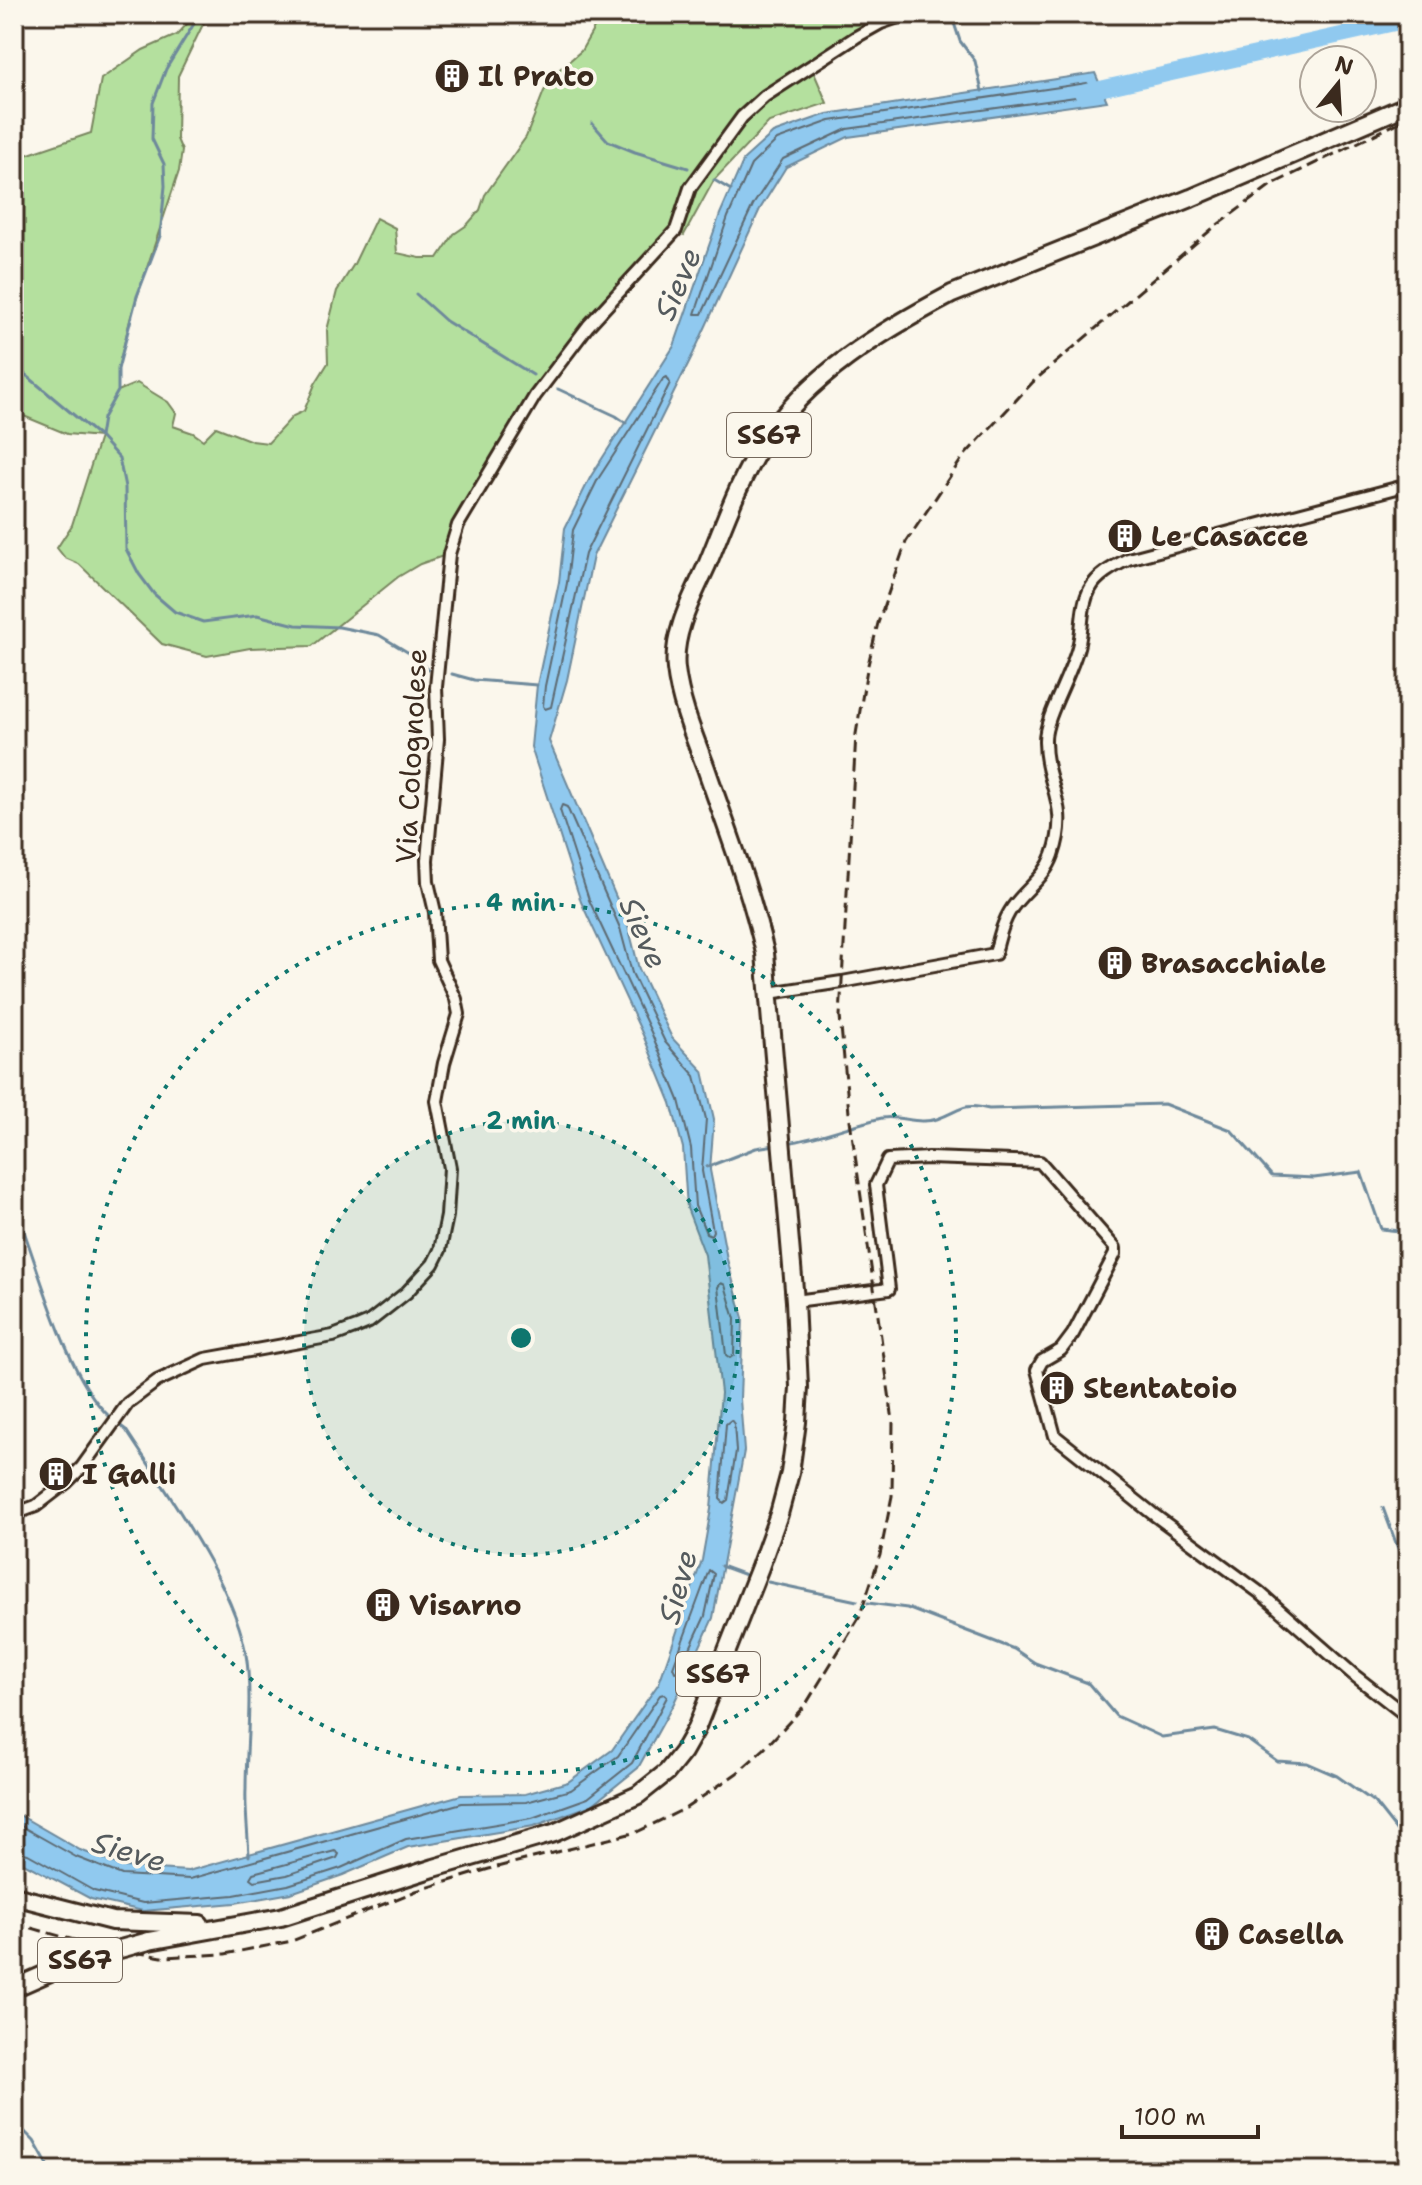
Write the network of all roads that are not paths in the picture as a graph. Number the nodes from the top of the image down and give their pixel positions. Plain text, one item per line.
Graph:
1 (907, 14) edge
2 (1408, 105) edge
3 (1408, 485) edge
4 (769, 993) junction
5 (795, 1301) junction
6 (14, 1514) edge
7 (1408, 1717) edge
8 (14, 1896) edge
9 (281, 1917) junction
10 (14, 1988) edge

1 - 6 street, Via Colognolese
2 - 4 main road, SS67
3 - 4 street
4 - 5 main road, SS67
5 - 7 street
5 - 9 main road, SS67
8 - 9 main road
9 - 10 main road, SS67, bridge

